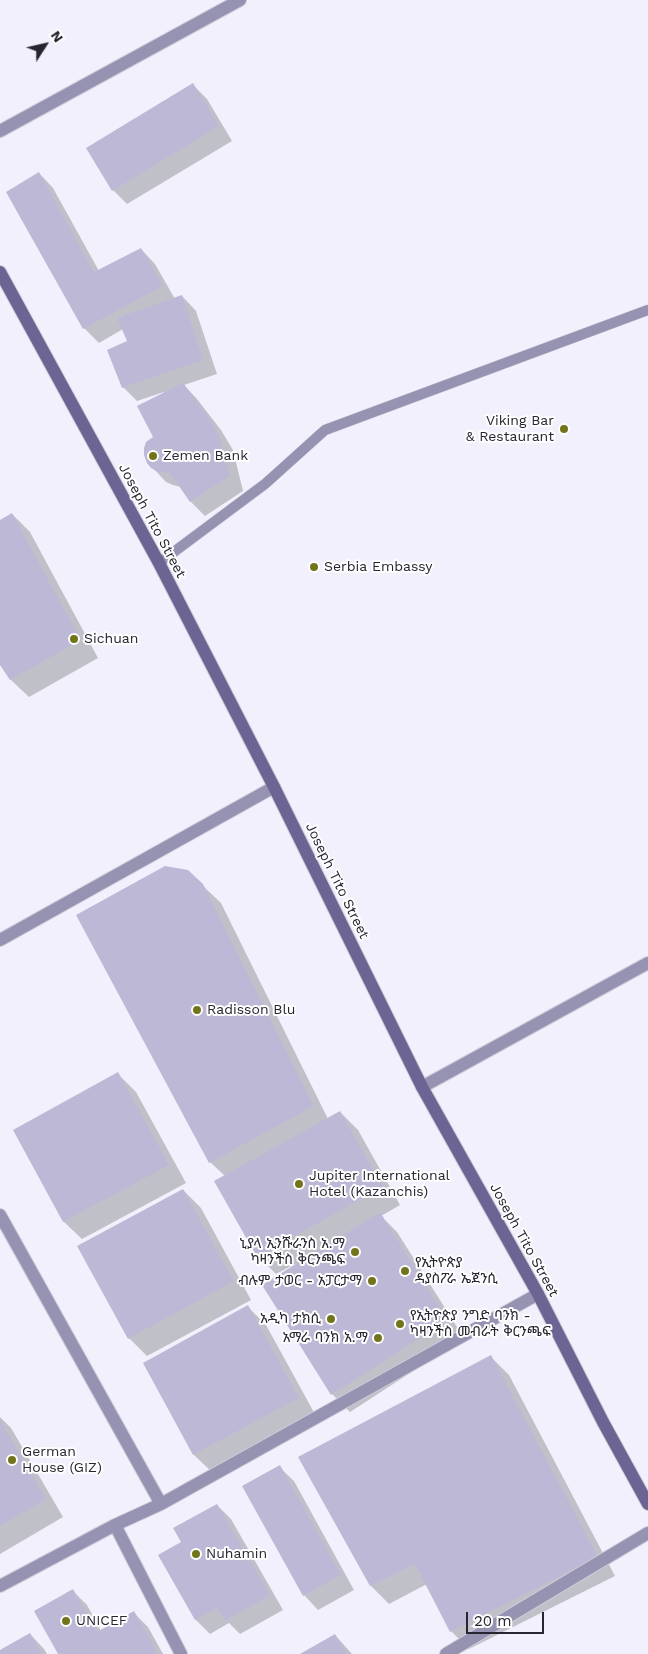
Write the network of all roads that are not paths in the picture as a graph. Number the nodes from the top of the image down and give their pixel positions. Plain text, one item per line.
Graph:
1 (240, 0) edge
2 (0, 131) edge
3 (0, 272) edge
4 (648, 310) edge
5 (159, 563) junction
6 (274, 787) junction
7 (0, 940) edge
8 (648, 963) edge
9 (422, 1088) junction
10 (0, 1215) edge
11 (538, 1294) junction
12 (161, 1504) junction
13 (648, 1504) edge
14 (115, 1525) junction
15 (648, 1533) edge
16 (0, 1586) edge
17 (182, 1654) edge
18 (446, 1654) edge

1 - 2 street
3 - 5 main road, Joseph Tito Street
4 - 5 lane
5 - 6 main road, Joseph Tito Street
6 - 7 street
6 - 9 main road, Joseph Tito Street
8 - 9 street
9 - 11 main road, Joseph Tito Street
10 - 12 street
11 - 12 street
11 - 13 main road, Joseph Tito Street
12 - 14 street
14 - 16 street
14 - 17 street
15 - 18 street

